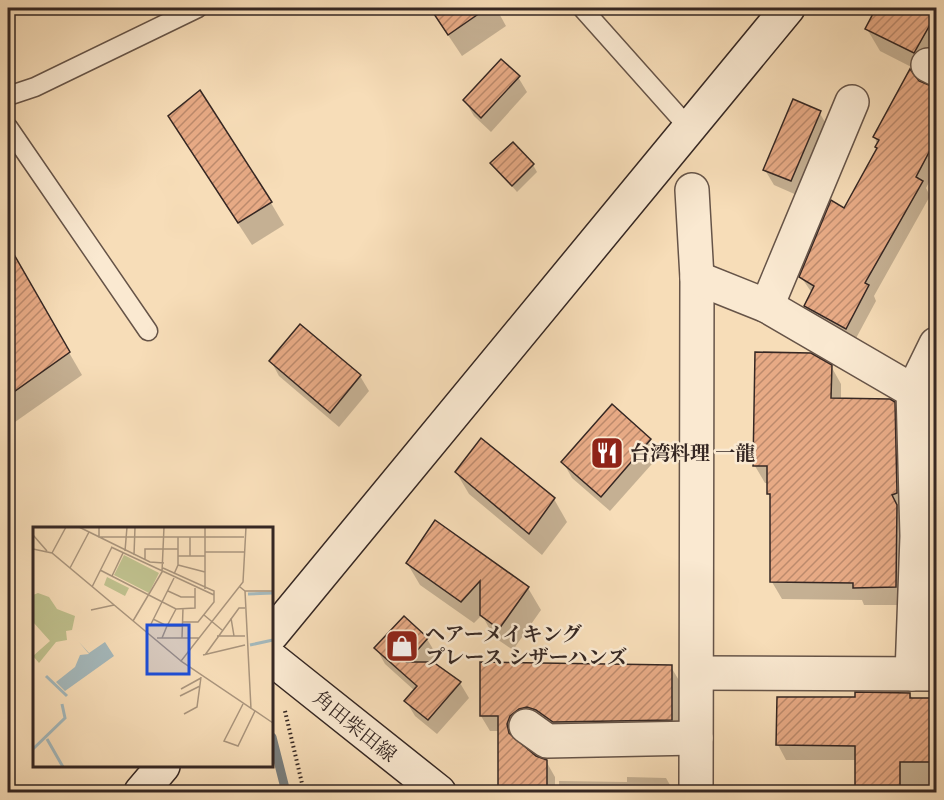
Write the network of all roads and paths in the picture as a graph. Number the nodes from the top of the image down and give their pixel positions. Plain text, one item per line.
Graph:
1 (198, 8) edge
2 (582, 8) edge
3 (788, 8) edge
4 (8, 96) edge
5 (852, 102) dead end
6 (8, 127) edge
7 (689, 128) junction
8 (692, 190) dead end
9 (697, 278) junction
10 (766, 306) junction
11 (148, 331) dead end
12 (936, 344) edge
13 (925, 396) edge
14 (273, 633) edge
15 (273, 660) edge
16 (697, 673) junction
17 (924, 674) edge
18 (284, 708) dead end
19 (526, 726) dead end
20 (696, 738) junction
21 (162, 767) edge
22 (141, 792) edge
23 (304, 792) edge
24 (439, 792) edge
25 (696, 792) edge

1 - 4 lane
2 - 7 lane
3 - 7 street
5 - 10 street
6 - 11 lane
7 - 14 street
8 - 9 street
9 - 10 street
9 - 16 street
10 - 13 street
12 - 13 street
13 - 17 street
15 - 24 street, 角田柴田線
16 - 17 street
16 - 20 street
18 - 23 path
19 - 20 street
20 - 25 street
21 - 22 street

